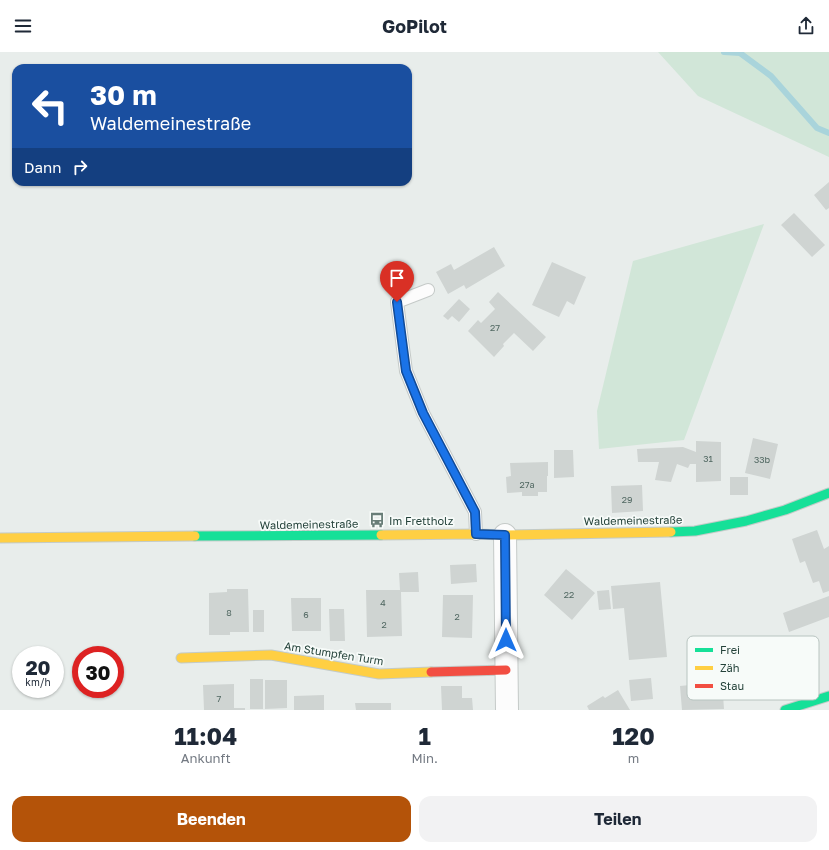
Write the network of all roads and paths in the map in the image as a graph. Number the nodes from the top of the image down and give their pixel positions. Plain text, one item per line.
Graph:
1 (428, 290) dead end
2 (829, 493) edge
3 (476, 534) junction
4 (505, 535) junction
5 (0, 538) edge
6 (181, 658) dead end
7 (506, 670) junction
8 (829, 696) edge
9 (819, 699) edge
10 (816, 700) edge
11 (507, 710) edge
12 (785, 710) edge

1 - 3 lane
2 - 4 street, Waldemeinestraße
3 - 4 street, Waldemeinestraße
3 - 5 street, Waldemeinestraße
4 - 7 street
6 - 7 street, Am Stumpfen Turm
7 - 11 street
8 - 9 street
10 - 12 street

